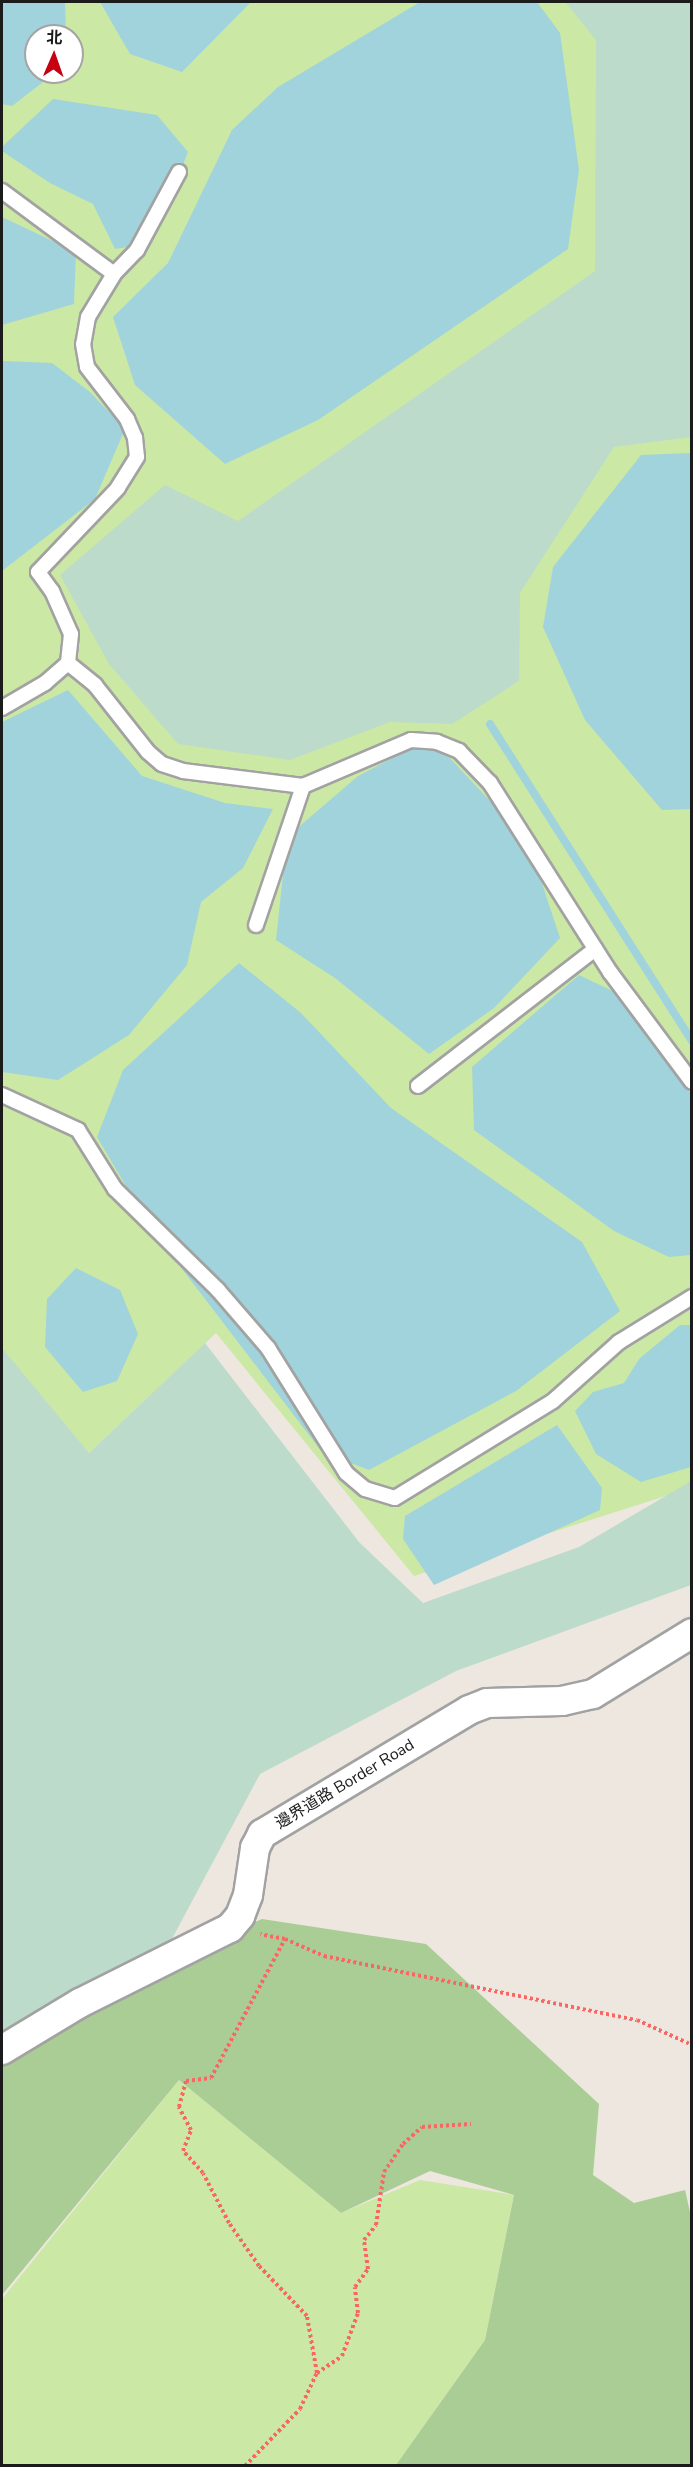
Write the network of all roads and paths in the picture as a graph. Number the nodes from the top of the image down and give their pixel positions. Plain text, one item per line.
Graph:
1 (179, 172) dead end
2 (2, 191) edge
3 (114, 274) junction
4 (68, 663) junction
5 (2, 708) edge
6 (303, 786) junction
7 (256, 925) dead end
8 (595, 949) junction
9 (692, 1082) edge
10 (418, 1086) dead end
11 (2, 1095) edge
12 (692, 1297) edge
13 (692, 1633) edge
14 (230, 1928) junction
15 (285, 1939) junction
16 (692, 2045) edge
17 (2, 2050) edge
18 (471, 2124) dead end
19 (317, 2373) junction
20 (245, 2466) edge

1 - 3 lane
2 - 3 lane
3 - 4 lane
4 - 5 lane
4 - 6 lane
6 - 7 lane
6 - 8 lane
8 - 9 lane
8 - 10 lane
11 - 12 lane
13 - 14 street, 邊界道路 Border Road
14 - 15 path
14 - 17 street
15 - 16 path
15 - 19 path
18 - 19 path
19 - 20 path

